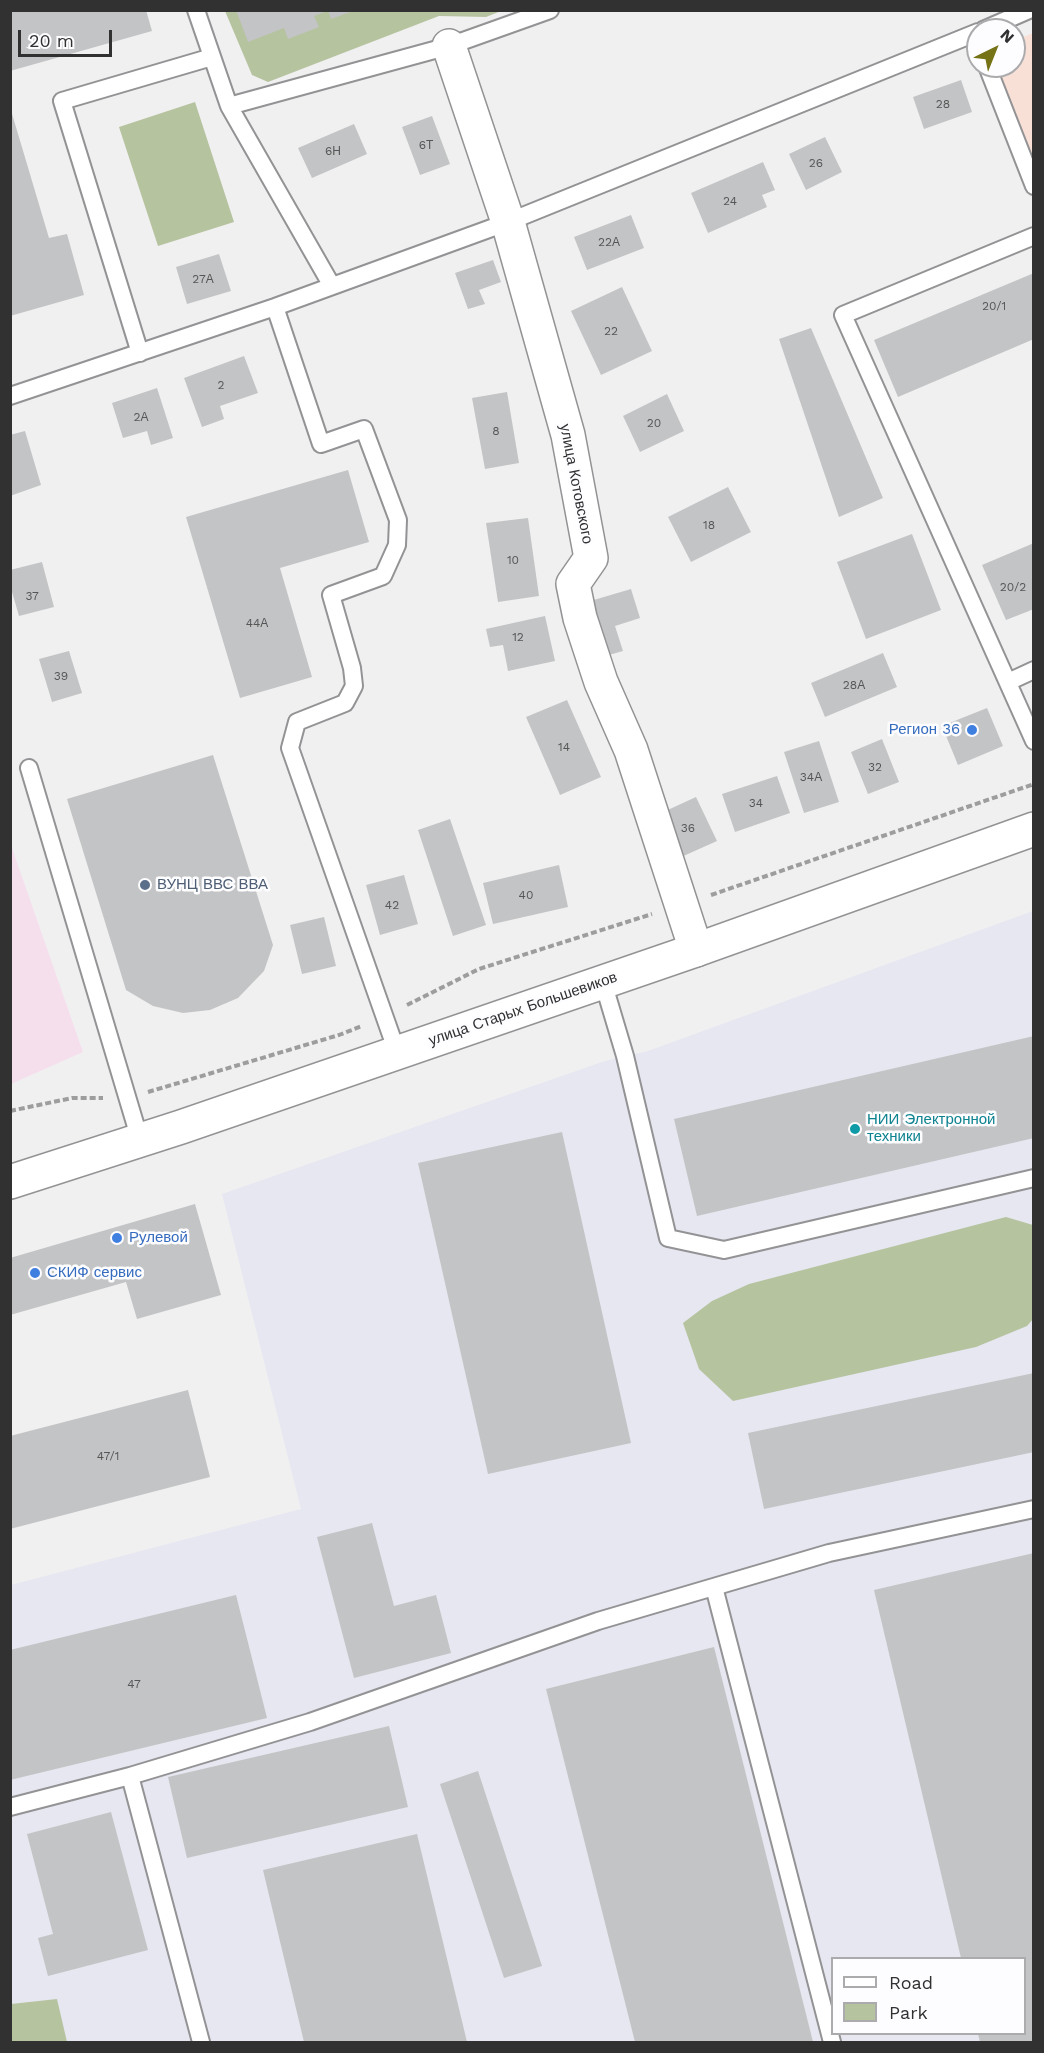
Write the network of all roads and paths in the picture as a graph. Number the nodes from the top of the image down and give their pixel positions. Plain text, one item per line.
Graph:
1 (196, 10) edge
2 (550, 10) edge
3 (1029, 10) edge
4 (1003, 16) edge
5 (966, 40) edge
6 (449, 46) junction
7 (212, 57) junction
8 (992, 78) edge
9 (229, 106) junction
10 (1034, 186) edge
11 (508, 222) junction
12 (1034, 236) edge
13 (332, 286) junction
14 (274, 307) junction
15 (140, 353) junction
16 (10, 396) edge
17 (1034, 670) edge
18 (1008, 682) junction
19 (1034, 741) edge
20 (29, 768) dead end
21 (1034, 784) edge
22 (1034, 829) edge
23 (682, 904) junction
24 (696, 950) junction
25 (603, 982) junction
26 (384, 1016) junction
27 (397, 1052) junction
28 (128, 1098) junction
29 (10, 1112) edge
30 (140, 1140) junction
31 (1034, 1178) edge
32 (10, 1182) edge
33 (1034, 1509) edge
34 (714, 1587) junction
35 (129, 1776) junction
36 (10, 1807) edge
37 (201, 2043) edge
38 (832, 2043) edge

1 - 7 lane
2 - 6 lane
3 - 4 lane
5 - 11 lane
6 - 9 lane
6 - 11 street, улица Котовского
7 - 9 lane
7 - 15 lane
8 - 10 lane
9 - 13 lane
11 - 13 lane
11 - 23 street, улица Котовского
12 - 18 lane
13 - 14 lane
14 - 15 lane
14 - 26 lane
15 - 16 lane
17 - 18 lane
18 - 19 lane
20 - 28 lane
21 - 23 path
22 - 24 street, улица Старых Большевиков
23 - 24 street, улица Котовского
23 - 26 path
24 - 25 street, улица Старых Большевиков
25 - 27 street, улица Старых Большевиков
25 - 31 lane
26 - 27 lane
26 - 28 path
27 - 30 street, улица Старых Большевиков
28 - 29 path
28 - 30 lane
30 - 32 street, улица Старых Большевиков
33 - 34 lane
34 - 35 lane
34 - 38 lane
35 - 36 lane
35 - 37 lane

